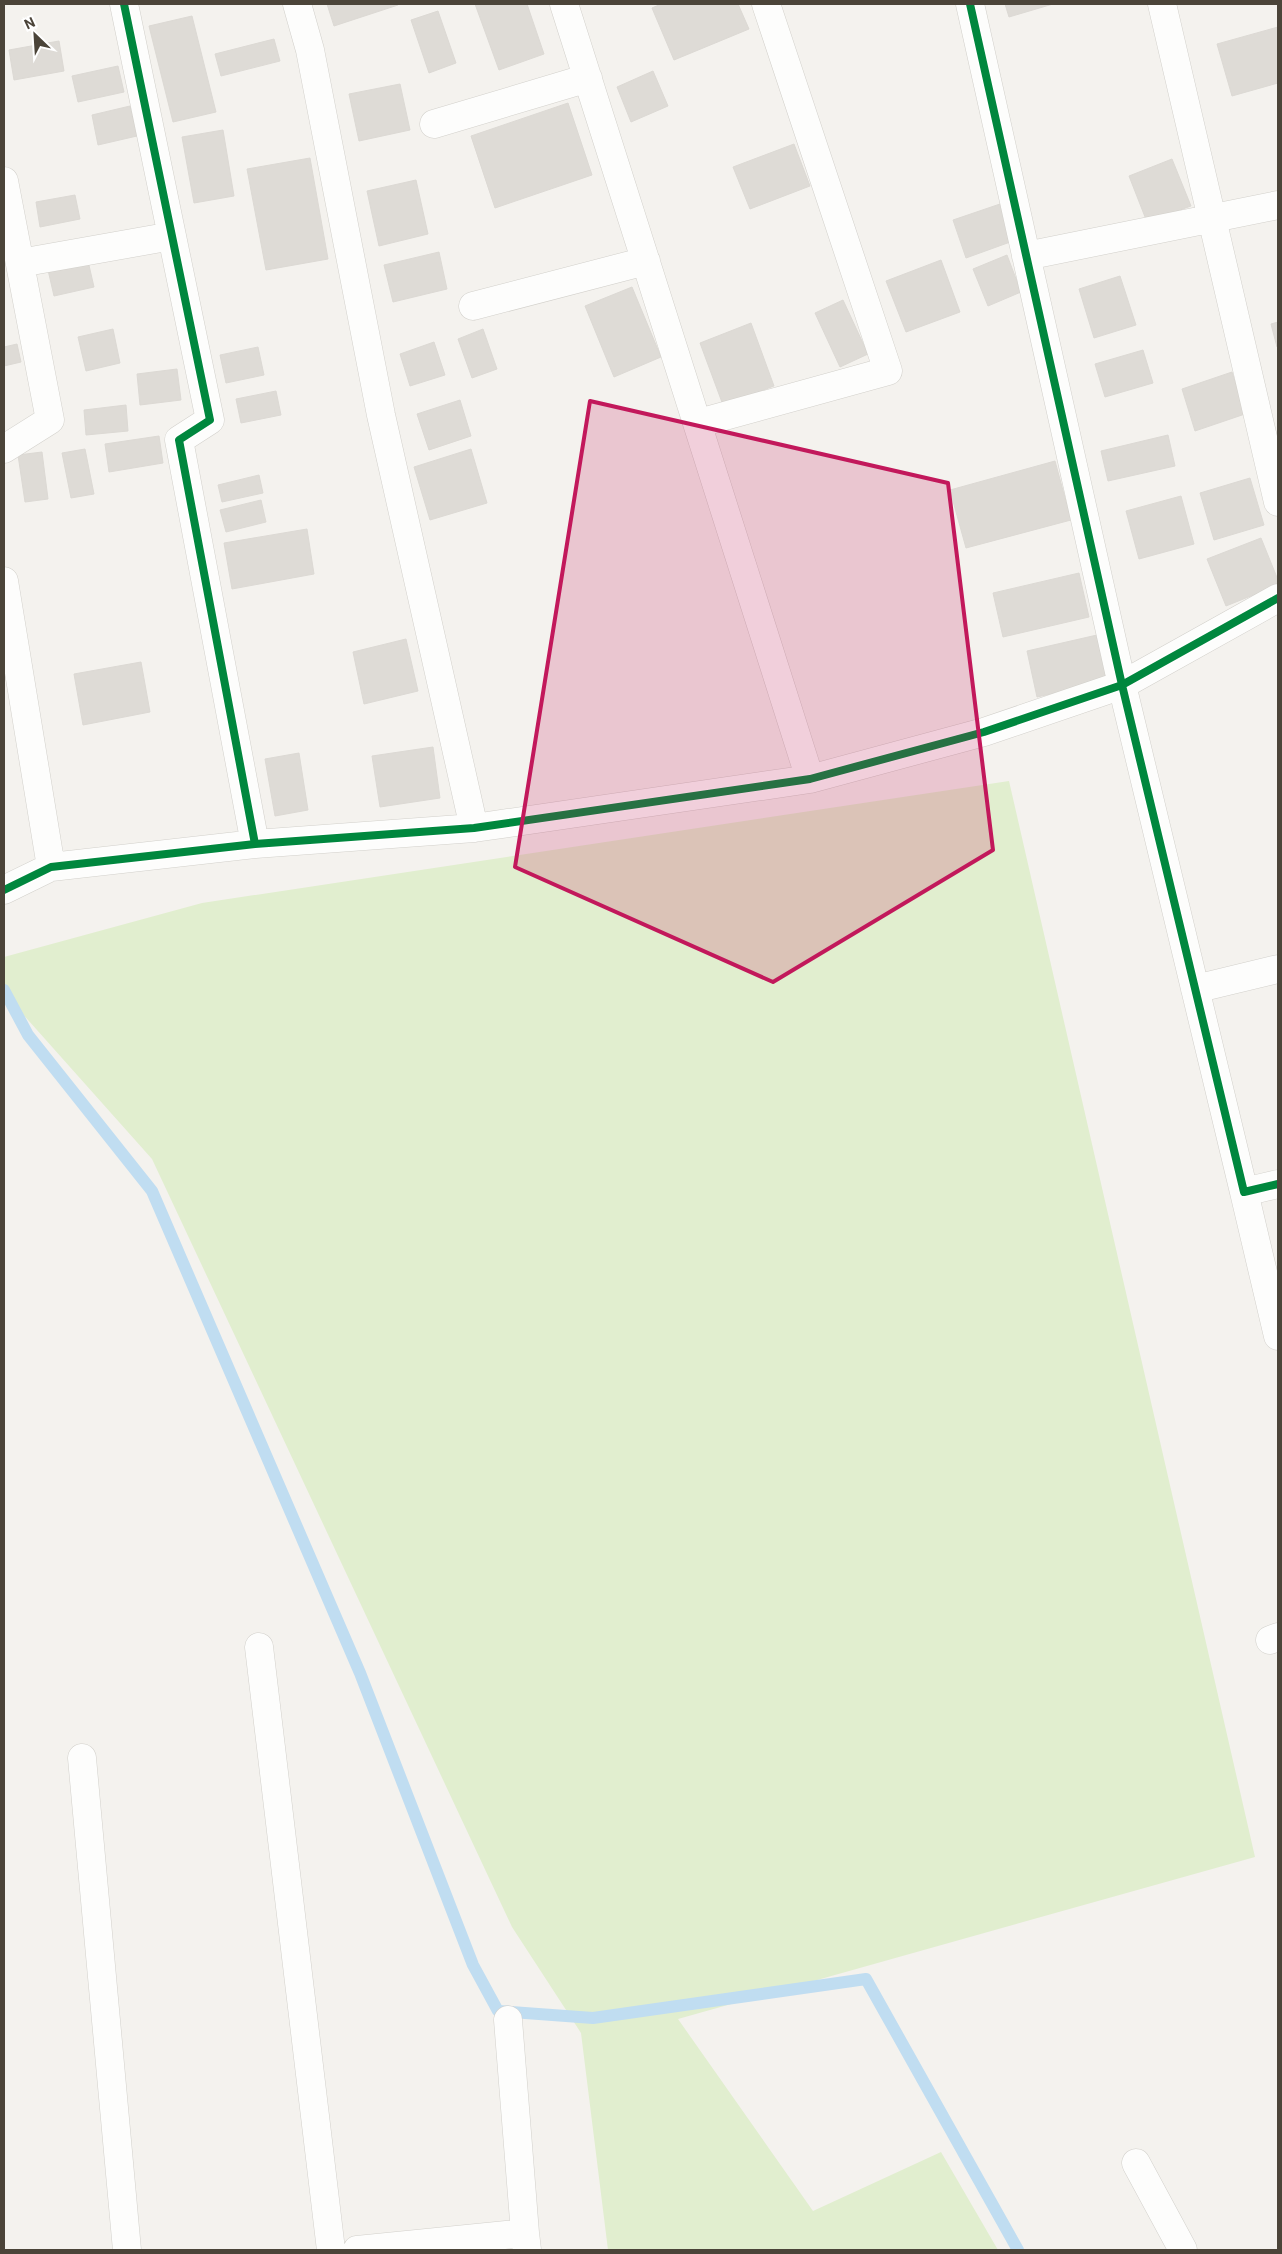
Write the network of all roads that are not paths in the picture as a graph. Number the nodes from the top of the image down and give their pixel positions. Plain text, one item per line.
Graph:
1 (124, 4) edge
2 (297, 4) edge
3 (564, 4) edge
4 (766, 4) edge
5 (970, 4) edge
6 (1162, 4) edge
7 (588, 78) junction
8 (434, 124) dead end
9 (4, 181) edge
10 (1278, 205) edge
11 (1211, 219) junction
12 (172, 236) junction
13 (1026, 256) junction
14 (646, 261) junction
15 (20, 263) junction
16 (473, 306) dead end
17 (698, 423) junction
18 (4, 449) edge
19 (1278, 502) edge
20 (4, 581) edge
21 (1278, 598) edge
22 (1122, 685) junction
23 (810, 779) junction
24 (474, 828) junction
25 (255, 844) junction
26 (50, 868) junction
27 (4, 890) edge
28 (1278, 969) edge
29 (1195, 989) junction
30 (1278, 1184) edge
31 (1244, 1192) junction
32 (1278, 1336) edge
33 (259, 1647) dead end
34 (82, 1758) dead end
35 (508, 2020) dead end
36 (1136, 2163) dead end
37 (526, 2242) edge
38 (127, 2250) edge
39 (331, 2250) edge
40 (357, 2250) edge
41 (1183, 2250) edge

1 - 12 street
2 - 24 street
3 - 7 street
4 - 17 street
5 - 13 street
6 - 11 street
7 - 8 street
7 - 14 street
9 - 15 street
10 - 11 street
11 - 13 street
11 - 19 street
12 - 15 street
12 - 25 street
13 - 22 street
14 - 16 street
14 - 17 street
15 - 18 street
17 - 23 street
20 - 26 street
21 - 22 street
22 - 23 street
22 - 29 street
23 - 24 street
24 - 25 street
25 - 26 street
26 - 27 street
28 - 29 street
29 - 31 street
30 - 31 street
31 - 32 street
33 - 39 street
34 - 38 street
35 - 37 street
36 - 41 street
37 - 40 street

